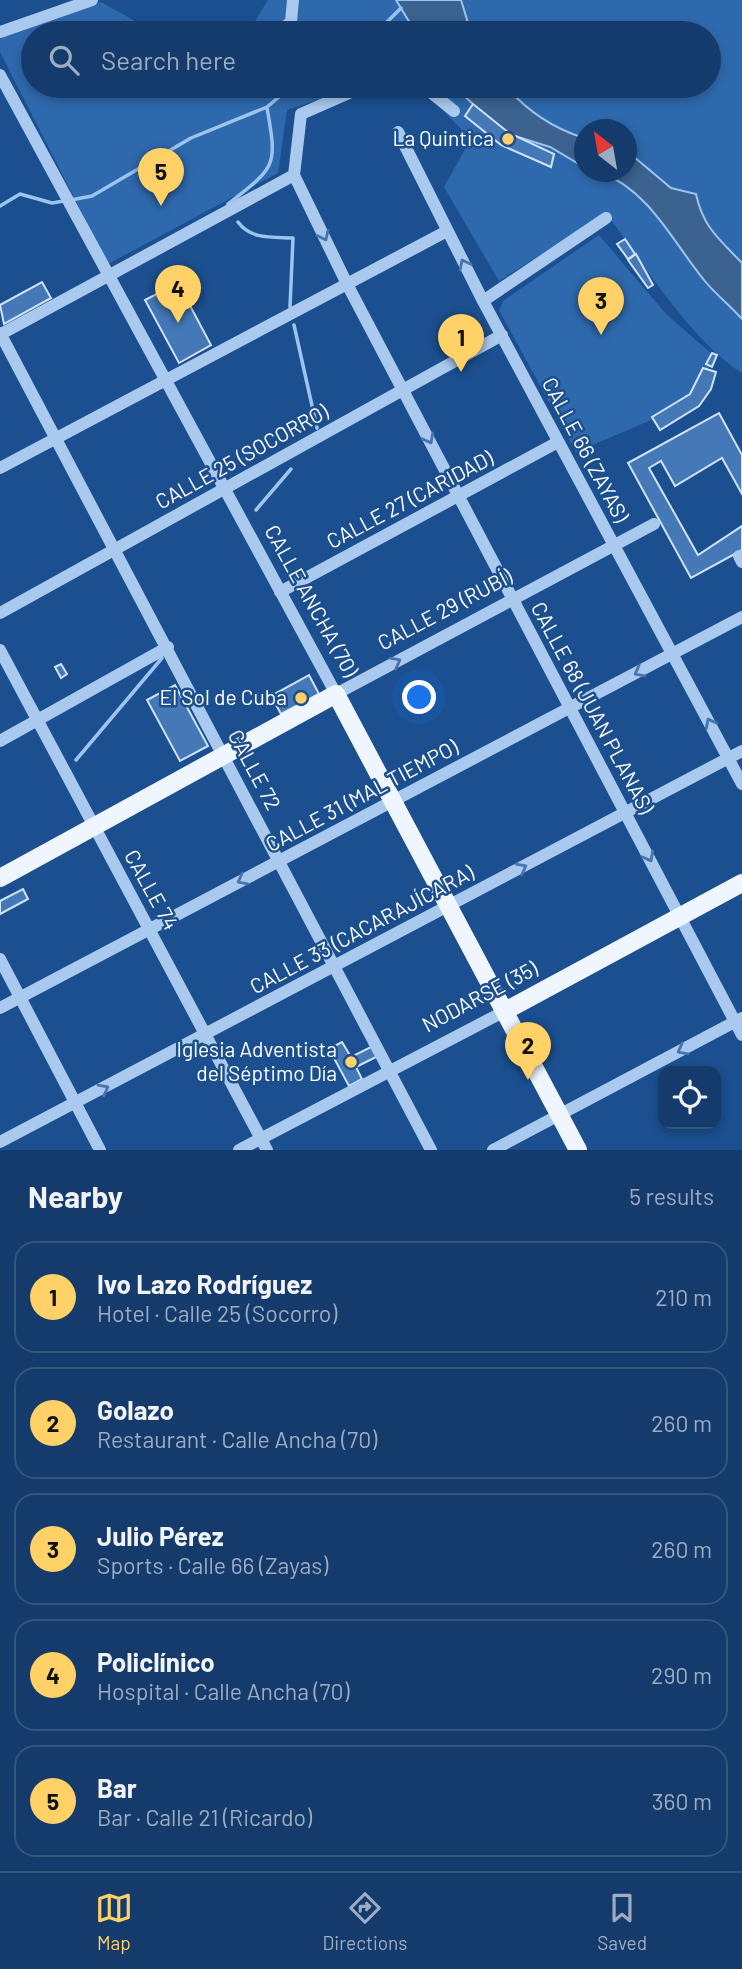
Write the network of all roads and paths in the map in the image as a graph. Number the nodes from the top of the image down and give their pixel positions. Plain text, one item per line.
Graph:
1 (92, 0) edge
2 (293, 0) edge
3 (33, 21) edge
4 (291, 21) edge
5 (21, 25) edge
6 (0, 33) edge
7 (0, 75) edge
8 (338, 98) edge
9 (438, 98) edge
10 (454, 111) dead end
11 (398, 132) dead end
12 (294, 175) junction
13 (606, 218) dead end
14 (447, 231) junction
15 (108, 277) junction
16 (347, 284) junction
17 (483, 301) junction
18 (0, 333) edge
19 (502, 335) junction
20 (4, 350) edge
21 (165, 380) junction
22 (403, 390) junction
23 (57, 438) junction
24 (558, 442) junction
25 (0, 468) edge
26 (224, 489) junction
27 (459, 495) junction
28 (654, 523) dead end
29 (614, 545) junction
30 (116, 549) junction
31 (280, 592) junction
32 (513, 599) junction
33 (0, 612) edge
34 (742, 617) edge
35 (168, 647) junction
36 (0, 650) edge
37 (672, 654) junction
38 (336, 694) junction
39 (571, 708) junction
40 (36, 720) junction
41 (0, 741) edge
42 (742, 751) edge
43 (224, 755) junction
44 (729, 758) junction
45 (742, 784) edge
46 (392, 800) junction
47 (625, 813) junction
48 (94, 827) junction
49 (280, 860) junction
50 (0, 878) edge
51 (742, 884) edge
52 (449, 906) junction
53 (680, 917) junction
54 (151, 929) junction
55 (0, 959) edge
56 (335, 967) junction
57 (20, 997) junction
58 (0, 1008) edge
59 (505, 1011) junction
60 (738, 1019) edge
61 (207, 1035) junction
62 (742, 1035) edge
63 (390, 1071) junction
64 (76, 1104) junction
65 (559, 1115) junction
66 (0, 1142) edge
67 (264, 1144) edge
68 (100, 1150) edge
69 (239, 1150) edge
70 (432, 1150) edge
71 (493, 1150) edge
72 (578, 1150) edge

1 - 3 street
2 - 4 street
5 - 6 street
7 - 15 street, CALLE ANCHA (70)
8 - 12 street
9 - 10 street
11 - 14 street, CALLE 66 (ZAYAS)
12 - 15 street
12 -> 16 street, CALLE 68 (JUAN PLANAS)
13 - 17 street
14 - 16 street
17 -> 14 street, CALLE 66 (ZAYAS)
15 - 18 street
15 - 21 street, CALLE ANCHA (70)
16 - 21 street
16 - 22 street, CALLE 68 (JUAN PLANAS)
17 - 19 street, CALLE 66 (ZAYAS)
18 - 20 street, CALLE 72
19 - 22 street, CALLE 25 (SOCORRO)
19 - 24 street, CALLE 66 (ZAYAS)
20 - 23 street, CALLE 72
21 - 23 street
21 - 26 street, CALLE ANCHA (70)
22 - 26 street, CALLE 25 (SOCORRO)
22 -> 27 street, CALLE 68 (JUAN PLANAS)
23 - 25 street
23 - 30 street, CALLE 72
24 - 27 street, CALLE 27 (CARIDAD)
24 - 29 street, CALLE 66 (ZAYAS)
26 - 30 street, CALLE 25 (SOCORRO)
26 - 31 street, CALLE ANCHA (70)
27 - 31 street, CALLE 27 (CARIDAD)
27 - 32 street, CALLE 68 (JUAN PLANAS)
28 - 29 street, CALLE 29 (RUBÍ)
29 - 32 street, CALLE 29 (RUBÍ)
29 - 37 street, CALLE 66 (ZAYAS)
30 - 33 street, CALLE 25 (SOCORRO)
30 - 35 street, CALLE 72
31 - 38 street, CALLE ANCHA (70)
38 -> 32 street, CALLE 29 (RUBÍ)
32 - 39 street, CALLE 68 (JUAN PLANAS)
34 - 37 street, CALLE 31 (MAL TIEMPO)
35 - 40 street
35 - 43 street, CALLE 72
36 - 40 street, CALLE 74
37 -> 39 street, CALLE 31 (MAL TIEMPO)
44 -> 37 street, CALLE 66 (ZAYAS)
38 - 43 main road, CALLE 29 (RUBÍ)
38 - 46 main road, CALLE ANCHA (70)
39 - 46 street, CALLE 31 (MAL TIEMPO)
39 - 47 street, CALLE 68 (JUAN PLANAS)
40 - 41 street
40 - 48 street, CALLE 74
42 - 44 street, CALLE 33 (CACARAJÍCARA)
43 - 48 main road, CALLE 29 (RUBÍ)
43 - 49 street, CALLE 72
44 - 45 street, CALLE 66 (ZAYAS)
44 - 47 street, CALLE 33 (CACARAJÍCARA)
46 - 49 street, CALLE 31 (MAL TIEMPO)
46 - 52 main road, CALLE ANCHA (70)
52 -> 47 street, CALLE 33 (CACARAJÍCARA)
47 -> 53 street, CALLE 68 (JUAN PLANAS)
48 - 50 main road, CALLE 29 (RUBÍ)
48 - 54 street, CALLE 74
49 -> 54 street, CALLE 31 (MAL TIEMPO)
49 - 56 street, CALLE 72
51 - 53 main road, NODARSE (35)
52 - 56 street, CALLE 33 (CACARAJÍCARA)
52 - 59 main road, CALLE ANCHA (70)
53 - 59 main road, NODARSE (35)
53 - 60 street, CALLE 68 (JUAN PLANAS)
54 - 57 street, CALLE 31 (MAL TIEMPO)
54 - 61 street, CALLE 74
55 - 57 street
56 - 61 street, CALLE 33 (CACARAJÍCARA)
56 - 63 street, CALLE 72
57 - 58 street, CALLE 31 (MAL TIEMPO)
57 - 64 street
59 - 63 street, NODARSE (35)
59 - 65 main road, CALLE ANCHA (70)
60 - 62 street, CALLE 68 (JUAN PLANAS)
60 -> 65 street
64 -> 61 street, CALLE 33 (CACARAJÍCARA)
61 - 67 street, CALLE 74
63 - 67 street, NODARSE (35)
63 - 70 street, CALLE 72
64 - 66 street, CALLE 33 (CACARAJÍCARA)
64 - 68 street
65 - 71 street
65 - 72 main road, CALLE ANCHA (70)
67 - 69 street, NODARSE (35)

